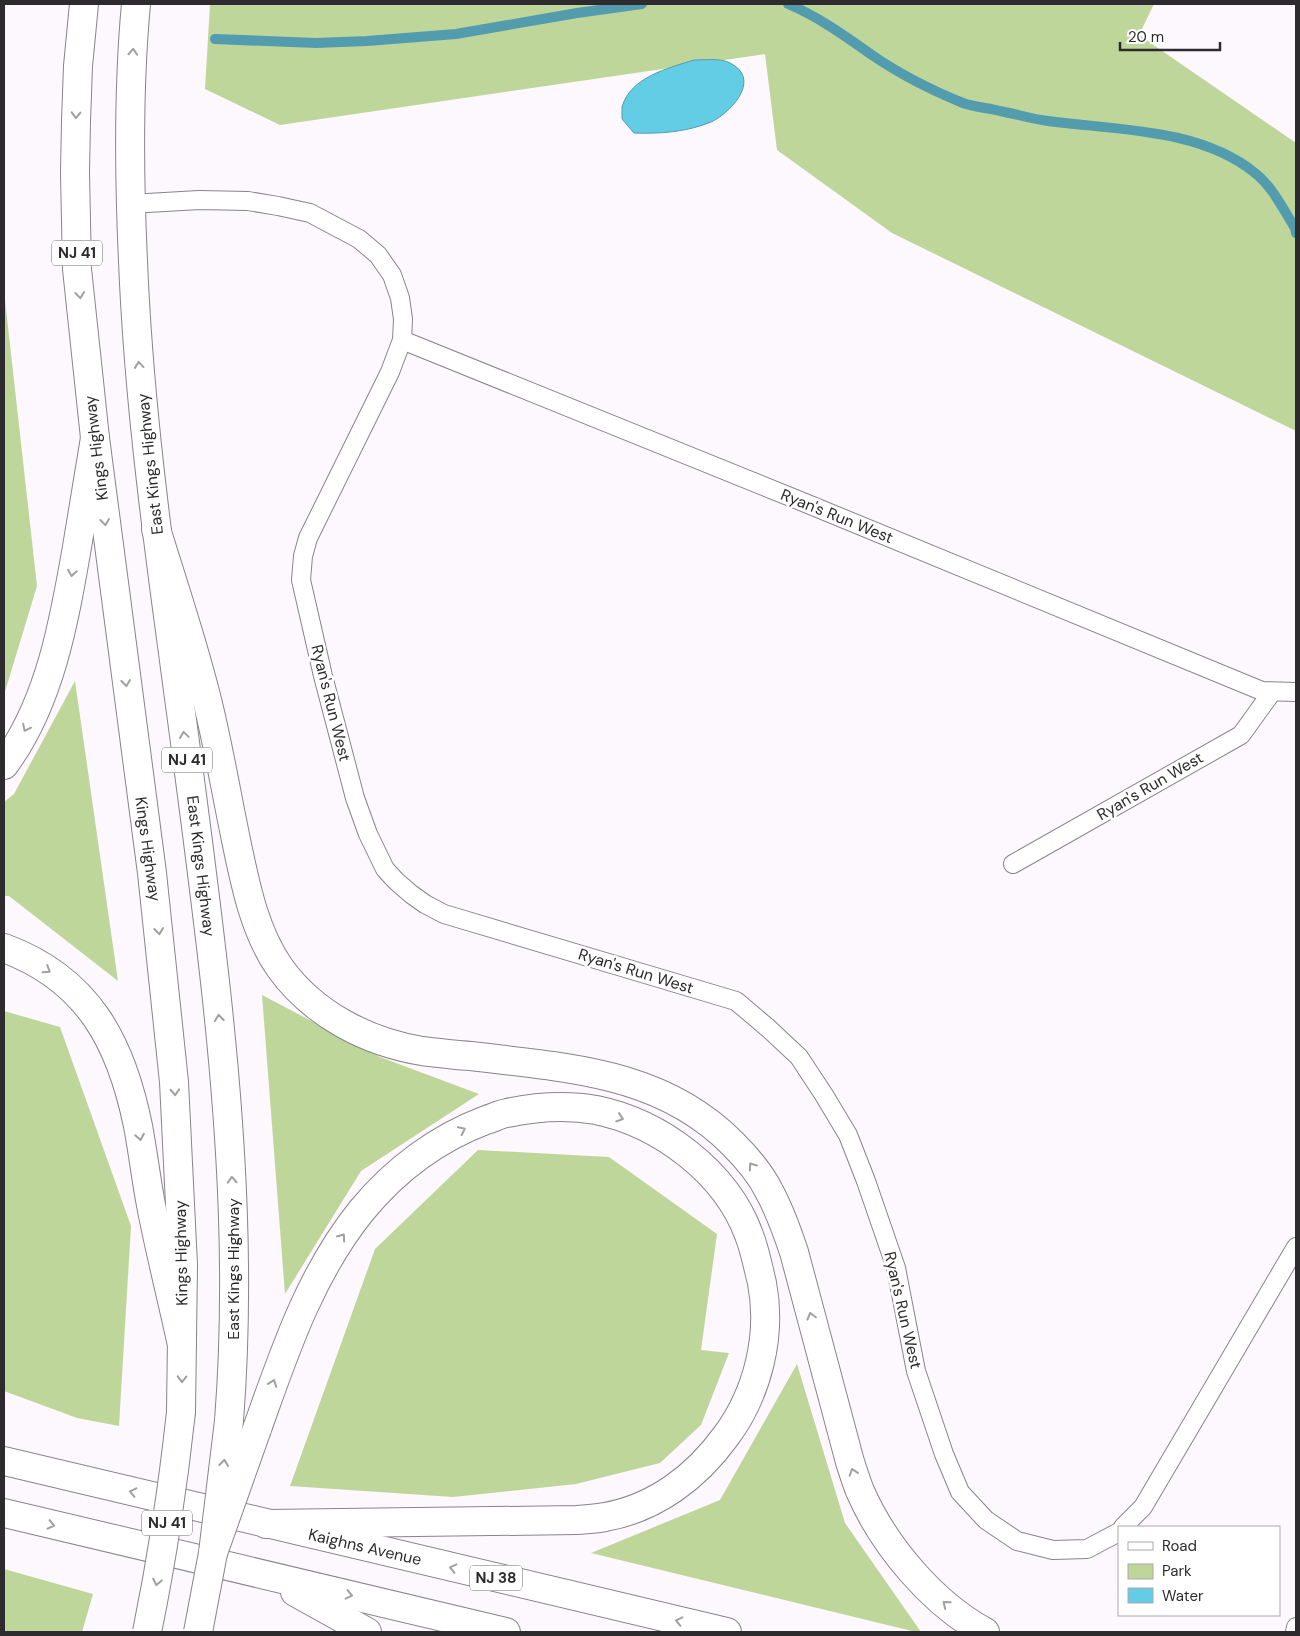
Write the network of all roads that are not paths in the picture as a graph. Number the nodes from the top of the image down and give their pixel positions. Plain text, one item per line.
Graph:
1 (84, 4) edge
2 (136, 4) edge
3 (130, 204) junction
4 (402, 340) junction
5 (94, 438) junction
6 (156, 529) junction
7 (1272, 692) junction
8 (1296, 692) edge
9 (4, 765) edge
10 (1013, 864) dead end
11 (4, 948) edge
12 (1296, 1247) edge
13 (182, 1345) junction
14 (4, 1448) edge
15 (4, 1461) edge
16 (46, 1472) junction
17 (4, 1513) edge
18 (266, 1524) junction
19 (1124, 1526) edge
20 (1118, 1533) edge
21 (213, 1553) junction
22 (268, 1576) junction
23 (1296, 1627) edge
24 (146, 1632) edge
25 (198, 1632) edge
26 (367, 1632) edge
27 (506, 1632) edge
28 (727, 1632) edge
29 (985, 1632) edge
30 (1295, 1632) edge

1 -> 5 main road, Kings Highway / NJ 41
3 -> 2 main road, East Kings Highway / NJ 41
3 - 4 lane, Ryan's Run West
6 -> 3 main road, East Kings Highway / NJ 41
4 - 7 lane, Ryan's Run West
4 - 20 lane, Ryan's Run West
5 -> 9 main road
5 -> 13 main road, Kings Highway / NJ 41
21 -> 6 main road, East Kings Highway / NJ 41, bridge
29 -> 6 main road
7 - 8 lane, Ryan's Run West
7 - 10 lane, Ryan's Run West
11 -> 13 main road
12 - 19 lane
13 -> 24 main road, Kings Highway / NJ 41, bridge
14 - 16 main road
15 - 16 main road, Kaighns Avenue / NJ 38
18 -> 16 main road, Kaighns Avenue / NJ 38
17 -> 22 main road
21 -> 18 main road, bridge
28 -> 18 main road, Kaighns Avenue / NJ 38
21 - 25 main road, East Kings Highway / NJ 41, bridge
22 - 26 main road
22 -> 27 main road
23 - 30 lane

